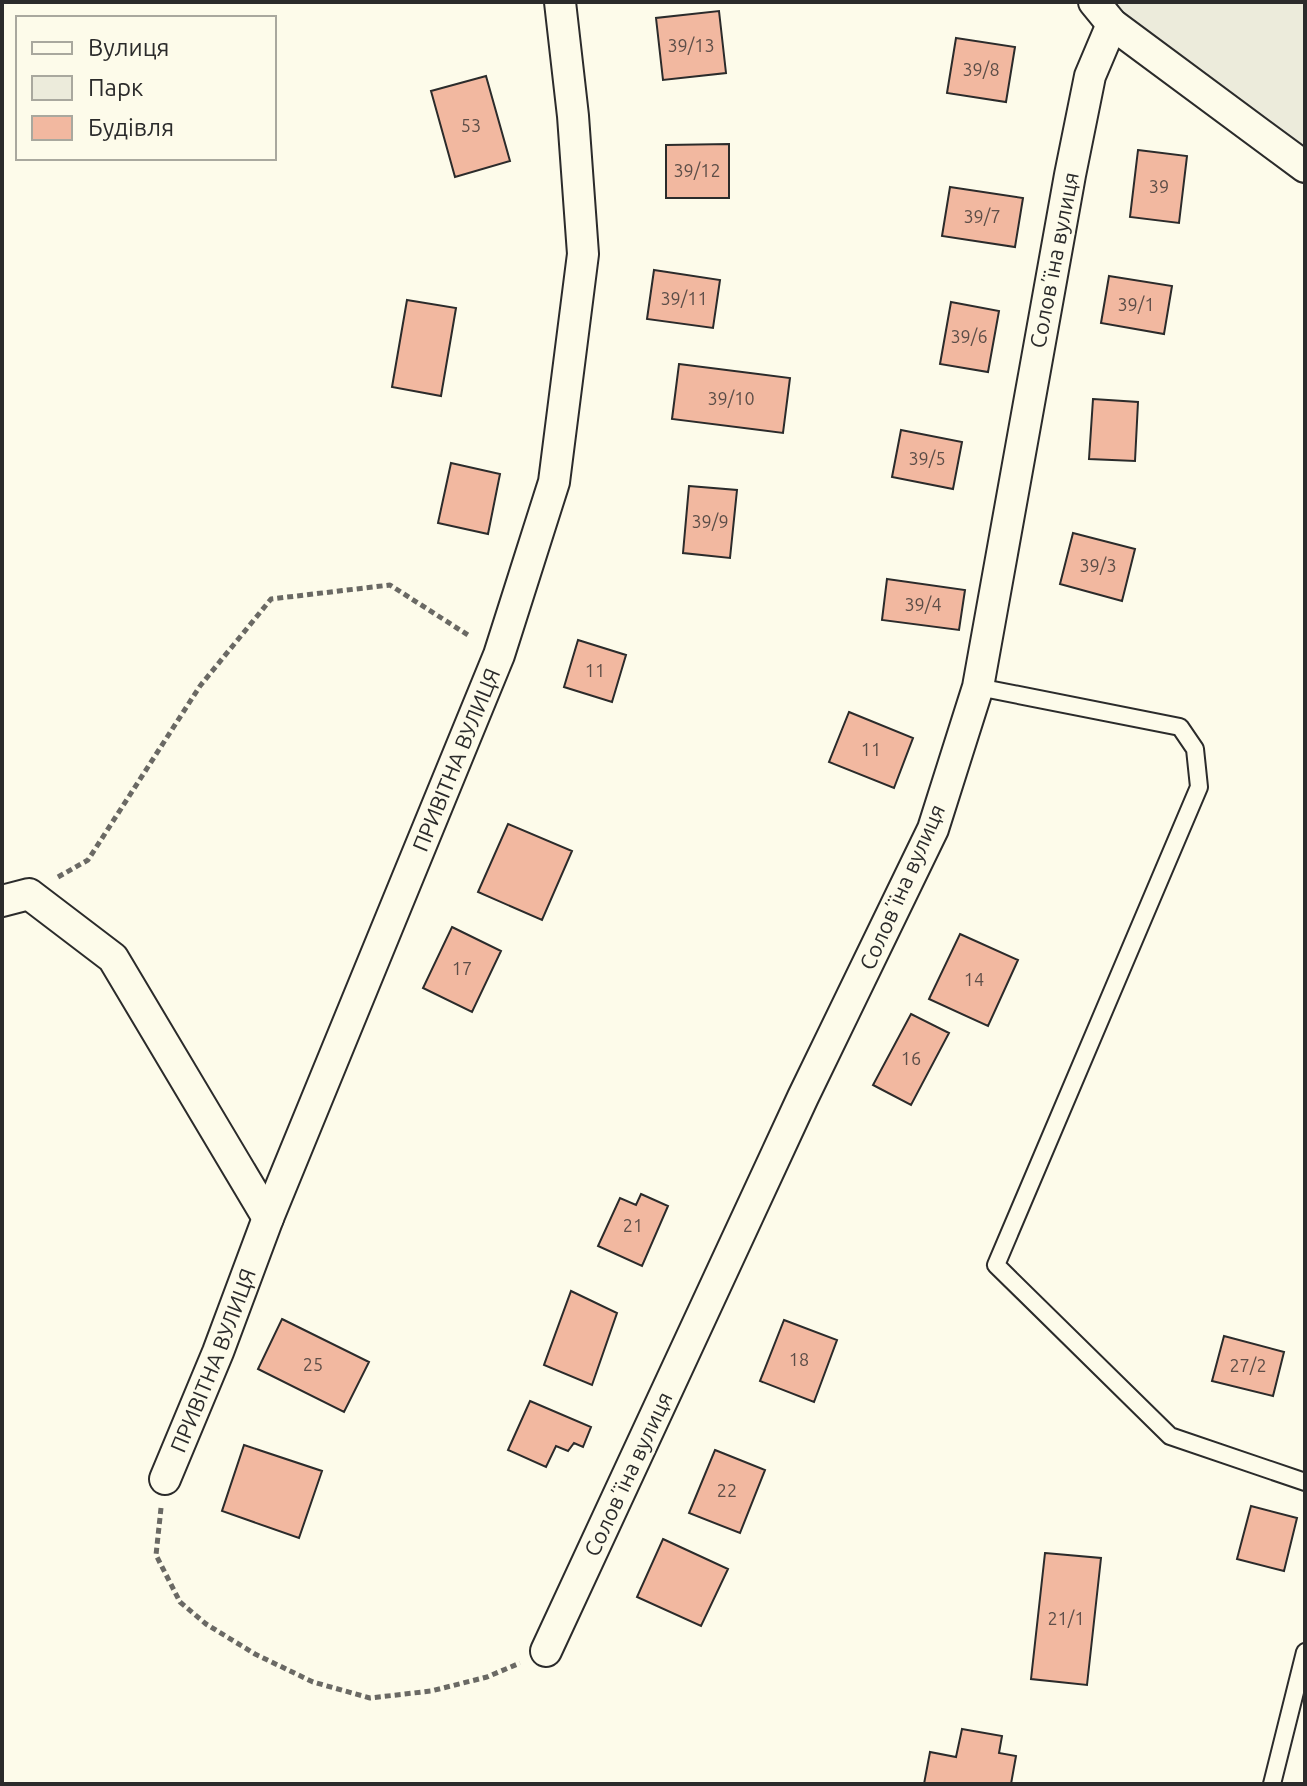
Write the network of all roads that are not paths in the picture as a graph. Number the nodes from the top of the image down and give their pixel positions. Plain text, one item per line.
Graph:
1 (560, 2) edge
2 (1103, 13) edge
3 (1305, 167) edge
4 (978, 687) junction
5 (16, 897) edge
6 (268, 1218) junction
7 (165, 1479) road end
8 (1305, 1482) edge
9 (546, 1651) road end
10 (1305, 1652) edge
11 (1272, 1784) edge

1 - 6 street, ПРИВІТНА ВУЛИЦЯ
2 - 3 street
2 - 4 street, Соловʼїна вулиця
4 - 8 lane
4 - 9 street, Соловʼїна вулиця
5 - 6 street
6 - 7 street, ПРИВІТНА ВУЛИЦЯ
10 - 11 lane

